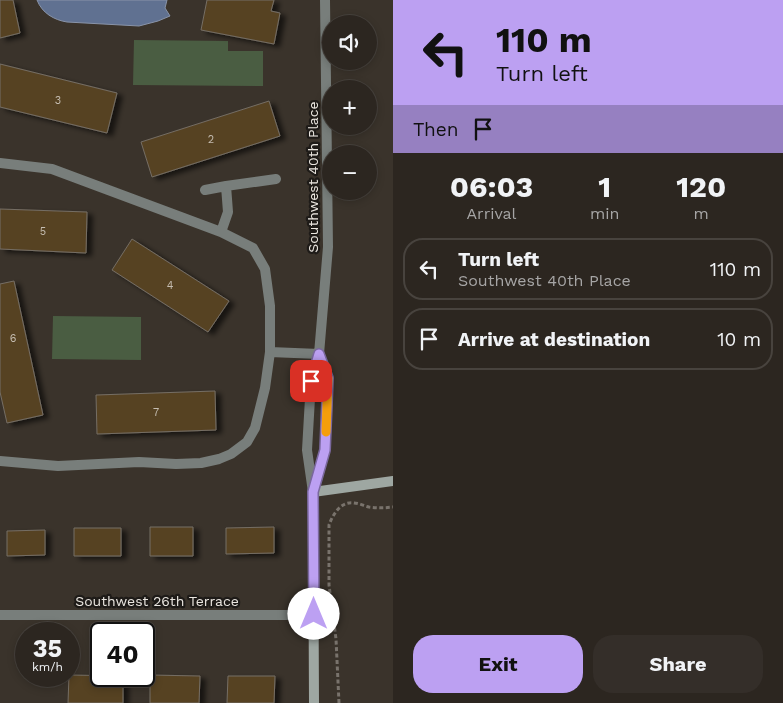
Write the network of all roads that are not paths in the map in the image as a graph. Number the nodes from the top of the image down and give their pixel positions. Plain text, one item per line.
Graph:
1 (325, 0) edge
2 (0, 163) edge
3 (276, 179) dead end
4 (226, 186) junction
5 (205, 190) dead end
6 (221, 232) junction
7 (270, 352) junction
8 (319, 354) junction
9 (0, 461) edge
10 (393, 481) edge
11 (313, 492) junction
12 (314, 614) junction
13 (0, 615) edge
14 (314, 703) edge

1 - 8 street, Southwest 40th Place
2 - 6 street
3 - 4 street
4 - 5 street
4 - 6 street
6 - 7 street
7 - 8 street
7 - 9 street
8 - 11 street, Southwest 40th Place
8 - 11 street, Southwest 40th Place
10 - 11 street
11 - 12 street, Southwest 40th Place
12 - 13 street, Southwest 26th Terrace
12 - 14 street, Southwest 40th Place

